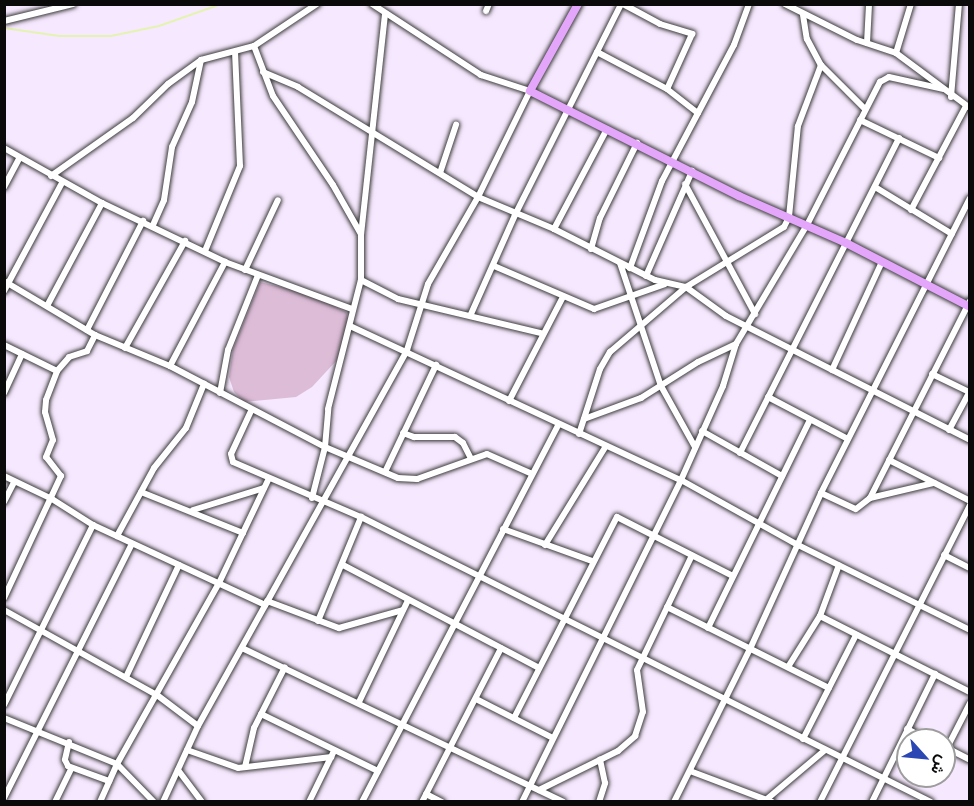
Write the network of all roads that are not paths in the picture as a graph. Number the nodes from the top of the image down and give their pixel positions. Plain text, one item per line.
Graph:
1 (74, 4) edge
2 (317, 4) edge
3 (372, 4) edge
4 (578, 4) edge
5 (622, 4) edge
6 (749, 4) edge
7 (785, 4) edge
8 (869, 4) edge
9 (911, 4) edge
10 (958, 4) edge
11 (793, 6) edge
12 (385, 14) junction
13 (803, 15) junction
14 (4, 21) edge
15 (867, 43) junction
16 (254, 45) junction
17 (597, 52) junction
18 (235, 53) junction
19 (896, 53) junction
20 (201, 60) junction
21 (821, 65) junction
22 (263, 72) junction
23 (667, 89) junction
24 (943, 89) junction
25 (530, 91) junction
26 (951, 97) junction
27 (968, 107) edge
28 (568, 109) junction
29 (865, 109) junction
30 (698, 112) junction
31 (860, 120) junction
32 (456, 125) dead end
33 (607, 129) junction
34 (373, 134) junction
35 (899, 138) junction
36 (637, 143) junction
37 (4, 148) edge
38 (939, 158) junction
39 (19, 159) junction
40 (672, 161) junction
41 (692, 171) junction
42 (440, 173) junction
43 (51, 176) junction
44 (62, 183) junction
45 (685, 184) junction
46 (4, 187) edge
47 (875, 187) junction
48 (478, 197) junction
49 (969, 198) edge
50 (278, 200) dead end
51 (102, 203) junction
52 (911, 210) junction
53 (515, 215) junction
54 (789, 218) junction
55 (144, 220) junction
56 (153, 225) junction
57 (807, 225) junction
58 (554, 229) junction
59 (952, 234) junction
60 (361, 235) junction
61 (185, 241) junction
62 (846, 243) junction
63 (591, 249) junction
64 (205, 252) junction
65 (225, 262) junction
66 (882, 262) junction
67 (727, 263) junction
68 (620, 264) junction
69 (494, 266) junction
70 (630, 268) junction
71 (245, 270) junction
72 (258, 275) junction
73 (646, 276) junction
74 (361, 280) junction
75 (6, 282) edge
76 (665, 284) junction
77 (926, 285) junction
78 (686, 287) junction
79 (4, 291) edge
80 (632, 295) junction
81 (563, 297) junction
82 (423, 303) junction
83 (969, 305) edge
84 (47, 306) junction
85 (352, 309) junction
86 (471, 314) junction
87 (755, 314) junction
88 (350, 326) junction
89 (641, 326) junction
90 (748, 327) junction
91 (87, 330) junction
92 (541, 333) junction
93 (95, 335) junction
94 (736, 344) junction
95 (4, 345) edge
96 (125, 348) junction
97 (791, 349) junction
98 (407, 350) junction
99 (22, 354) junction
100 (436, 365) junction
101 (170, 366) junction
102 (832, 370) junction
103 (57, 371) junction
104 (932, 374) junction
105 (204, 384) junction
106 (661, 386) junction
107 (872, 391) junction
108 (969, 392) edge
109 (4, 393) edge
110 (220, 393) junction
111 (768, 397) junction
112 (509, 401) junction
113 (251, 411) junction
114 (913, 412) junction
115 (584, 419) junction
116 (810, 420) junction
117 (558, 426) junction
118 (949, 430) junction
119 (702, 431) junction
120 (403, 434) junction
121 (579, 434) junction
122 (848, 439) junction
123 (969, 440) edge
124 (606, 446) junction
125 (324, 447) junction
126 (695, 447) junction
127 (740, 453) junction
128 (350, 457) junction
129 (470, 457) junction
130 (889, 460) junction
131 (385, 472) junction
132 (530, 473) junction
133 (4, 476) edge
134 (782, 476) junction
135 (269, 478) junction
136 (681, 480) junction
137 (14, 482) junction
138 (934, 483) junction
139 (264, 488) junction
140 (141, 492) junction
141 (821, 493) junction
142 (312, 498) junction
143 (870, 498) junction
144 (52, 499) junction
145 (4, 502) edge
146 (323, 503) junction
147 (969, 503) edge
148 (192, 510) junction
149 (362, 517) junction
150 (759, 523) junction
151 (93, 525) junction
152 (503, 529) junction
153 (243, 532) junction
154 (653, 534) junction
155 (117, 537) junction
156 (132, 544) junction
157 (545, 545) junction
158 (798, 545) junction
159 (692, 555) junction
160 (944, 555) junction
161 (592, 561) junction
162 (179, 565) junction
163 (344, 565) junction
164 (839, 565) junction
165 (969, 568) edge
166 (480, 576) junction
167 (733, 576) junction
168 (219, 584) junction
169 (4, 597) edge
170 (408, 600) junction
171 (266, 603) junction
172 (919, 605) junction
173 (667, 607) junction
174 (4, 610) edge
175 (403, 610) junction
176 (820, 616) junction
177 (565, 618) junction
178 (318, 621) junction
179 (456, 624) junction
180 (39, 628) junction
181 (708, 628) junction
182 (969, 630) edge
183 (856, 635) junction
184 (602, 636) junction
185 (242, 648) junction
186 (501, 648) junction
187 (750, 649) junction
188 (80, 650) junction
189 (894, 654) junction
190 (642, 658) junction
191 (285, 666) junction
192 (788, 667) junction
193 (539, 668) junction
194 (935, 674) junction
195 (126, 677) junction
196 (829, 688) junction
197 (969, 692) edge
198 (158, 695) junction
199 (476, 699) junction
200 (725, 701) junction
201 (359, 702) junction
202 (969, 703) edge
203 (4, 705) edge
204 (261, 714) junction
205 (4, 718) edge
206 (514, 718) junction
207 (405, 724) junction
208 (198, 726) junction
209 (908, 728) edge
210 (956, 728) edge
211 (39, 730) junction
212 (553, 738) junction
213 (803, 739) junction
214 (69, 742) junction
215 (450, 747) junction
216 (187, 750) junction
217 (825, 750) junction
218 (333, 754) junction
219 (896, 754) edge
220 (841, 758) junction
221 (600, 760) junction
222 (117, 764) junction
223 (246, 767) junction
224 (71, 769) junction
225 (178, 770) junction
226 (378, 771) junction
227 (690, 771) junction
228 (884, 778) junction
229 (109, 781) junction
230 (530, 786) junction
231 (539, 790) junction
232 (426, 794) junction
233 (4, 798) edge
234 (747, 798) edge
235 (769, 800) edge
236 (55, 801) edge
237 (100, 801) edge
238 (154, 801) edge
239 (163, 801) edge
240 (202, 801) edge
241 (309, 801) edge
242 (362, 801) edge
243 (422, 801) edge
244 (442, 801) edge
245 (522, 801) edge
246 (563, 801) edge
247 (599, 801) edge
248 (674, 801) edge
249 (820, 801) edge
250 (873, 801) edge
251 (930, 801) edge

1 - 14 street
2 - 16 street
3 - 12 street
4 - 25 street
5 - 17 street
5 - 23 street
6 - 30 street
7 - 11 street
8 - 15 street
9 - 19 street
10 - 26 street
11 - 13 street
12 - 25 street
12 - 34 street
13 - 15 street
13 - 21 street
15 - 19 street
16 - 18 street
16 - 22 street
17 - 23 street
17 - 28 street
18 - 20 street
18 - 64 street
19 - 24 street
20 - 43 street
20 - 56 street
21 - 29 street
21 - 54 street
22 - 34 street
22 - 60 street
23 - 30 street
24 - 26 street
24 - 29 street
25 - 28 street
25 - 48 street
26 - 27 street
27 - 38 street
28 - 33 street
28 - 53 street
29 - 31 street
30 - 40 street
31 - 35 street
31 - 57 street
32 - 42 street
33 - 36 street
33 - 58 street
34 - 42 street
34 - 60 street
35 - 38 street
35 - 47 street
36 - 40 street
36 - 63 street
37 - 39 street
38 - 52 street
39 - 43 street
39 - 46 street
40 - 41 street
40 - 70 street
41 - 45 street
41 - 54 street
42 - 48 street
43 - 44 street
44 - 51 street
44 - 75 street
45 - 67 street
45 - 73 street
47 - 52 street
47 - 62 street
48 - 53 street
48 - 82 street
49 - 59 street
50 - 71 street
51 - 55 street
51 - 84 street
52 - 59 street
53 - 58 street
53 - 69 street
54 - 57 street
54 - 67 street
55 - 56 street
55 - 91 street
56 - 61 street
57 - 62 street
57 - 87 street
58 - 63 street
59 - 77 street
60 - 74 street
61 - 64 street
61 - 96 street
62 - 66 street
62 - 97 street
63 - 68 street
64 - 65 street
65 - 71 street
65 - 101 street
66 - 77 street
66 - 102 street
67 - 78 street
67 - 87 street
68 - 70 street
68 - 80 street
69 - 81 street
69 - 86 street
70 - 73 street
71 - 72 street
72 - 85 street
72 - 110 street
73 - 76 street
74 - 82 street
74 - 85 street
75 - 79 street
75 - 84 street
76 - 78 street
76 - 80 street
77 - 83 street
77 - 107 street
78 - 89 street
78 - 90 street
80 - 81 street
80 - 89 street
81 - 92 street
82 - 86 street
82 - 98 street
83 - 104 street
84 - 91 street
85 - 88 street
86 - 92 street
87 - 90 street
88 - 98 street
88 - 125 street
89 - 106 street
89 - 115 street
90 - 94 street
90 - 97 street
91 - 93 street
92 - 112 street
93 - 96 street
93 - 103 street
94 - 106 street
94 - 119 street
95 - 99 street
96 - 101 street
97 - 102 street
97 - 111 street
98 - 100 street
98 - 128 street
99 - 103 street
99 - 109 street
100 - 112 street
100 - 120 street
101 - 105 street
102 - 107 street
103 - 144 street
104 - 108 street
104 - 114 street
105 - 110 street
105 - 140 street
106 - 115 street
106 - 126 street
107 - 114 street
107 - 122 street
108 - 118 street
110 - 113 street
111 - 116 street
111 - 127 street
112 - 117 street
113 - 125 street
113 - 135 street
114 - 118 street
114 - 130 street
115 - 121 street
116 - 122 street
116 - 134 street
117 - 121 street
117 - 132 street
118 - 123 street
119 - 126 street
119 - 127 street
120 - 129 street
120 - 131 street
121 - 124 street
122 - 141 street
124 - 136 street
124 - 157 street
125 - 128 street
125 - 142 street
126 - 136 street
127 - 134 street
128 - 131 street
128 - 146 street
129 - 131 street
129 - 132 street
130 - 138 street
130 - 143 street
132 - 152 street
133 - 137 street
134 - 150 street
135 - 139 street
135 - 142 street
136 - 150 street
136 - 154 street
137 - 144 street
137 - 145 street
138 - 143 street
138 - 147 street
139 - 148 street
139 - 153 street
140 - 148 street
140 - 155 street
141 - 143 street
141 - 158 street
142 - 146 street
144 - 151 street
144 - 169 street
146 - 149 street
146 - 171 street
147 - 160 street
148 - 153 street
149 - 163 street
149 - 166 street
150 - 158 street
150 - 167 street
151 - 155 street
151 - 180 street
152 - 157 street
152 - 166 street
153 - 168 street
154 - 159 street
154 - 161 street
154 - 184 street
155 - 156 street
156 - 162 street
156 - 188 street
157 - 161 street
158 - 164 street
158 - 187 street
159 - 167 street
159 - 173 street
160 - 165 street
160 - 172 street
161 - 177 street
162 - 168 street
162 - 195 street
163 - 170 street
163 - 178 street
164 - 172 street
164 - 176 street
166 - 177 street
166 - 179 street
167 - 181 street
168 - 171 street
168 - 198 street
170 - 175 street
170 - 179 street
171 - 178 street
171 - 185 street
172 - 182 street
172 - 189 street
173 - 181 street
173 - 190 street
174 - 180 street
175 - 178 street
175 - 201 street
176 - 183 street
176 - 192 street
177 - 184 street
177 - 193 street
179 - 186 street
179 - 207 street
180 - 188 street
180 - 203 street
181 - 187 street
183 - 189 street
183 - 196 street
184 - 190 street
184 - 212 street
185 - 191 street
185 - 208 street
186 - 193 street
186 - 199 street
187 - 192 street
187 - 200 street
188 - 195 street
188 - 211 street
189 - 194 street
189 - 220 street
190 - 200 street
190 - 221 street
191 - 201 street
191 - 204 street
192 - 196 street
193 - 206 street
194 - 197 street
194 - 209 street
195 - 198 street
196 - 213 street
198 - 208 street
198 - 222 street
199 - 206 street
199 - 215 street
200 - 213 street
200 - 227 street
201 - 207 street
202 - 210 street
204 - 218 street
204 - 223 street
205 - 211 street
206 - 212 street
207 - 215 street
207 - 226 street
208 - 216 street
211 - 214 street
211 - 233 street
212 - 230 street
213 - 217 street
214 - 222 street
214 - 224 street
215 - 230 street
215 - 232 street
216 - 223 street
216 - 225 street
217 - 220 street
217 - 235 street
218 - 223 street
218 - 226 street
218 - 241 street
219 - 228 street
220 - 228 street
220 - 249 street
221 - 231 street
221 - 247 street
222 - 229 street
222 - 238 street
224 - 229 street
224 - 236 street
225 - 239 street
225 - 240 street
226 - 242 street
227 - 234 street
227 - 248 street
228 - 250 street
228 - 251 street
229 - 237 street
230 - 231 street
230 - 245 street
231 - 246 street
232 - 243 street
232 - 244 street
234 - 235 street

